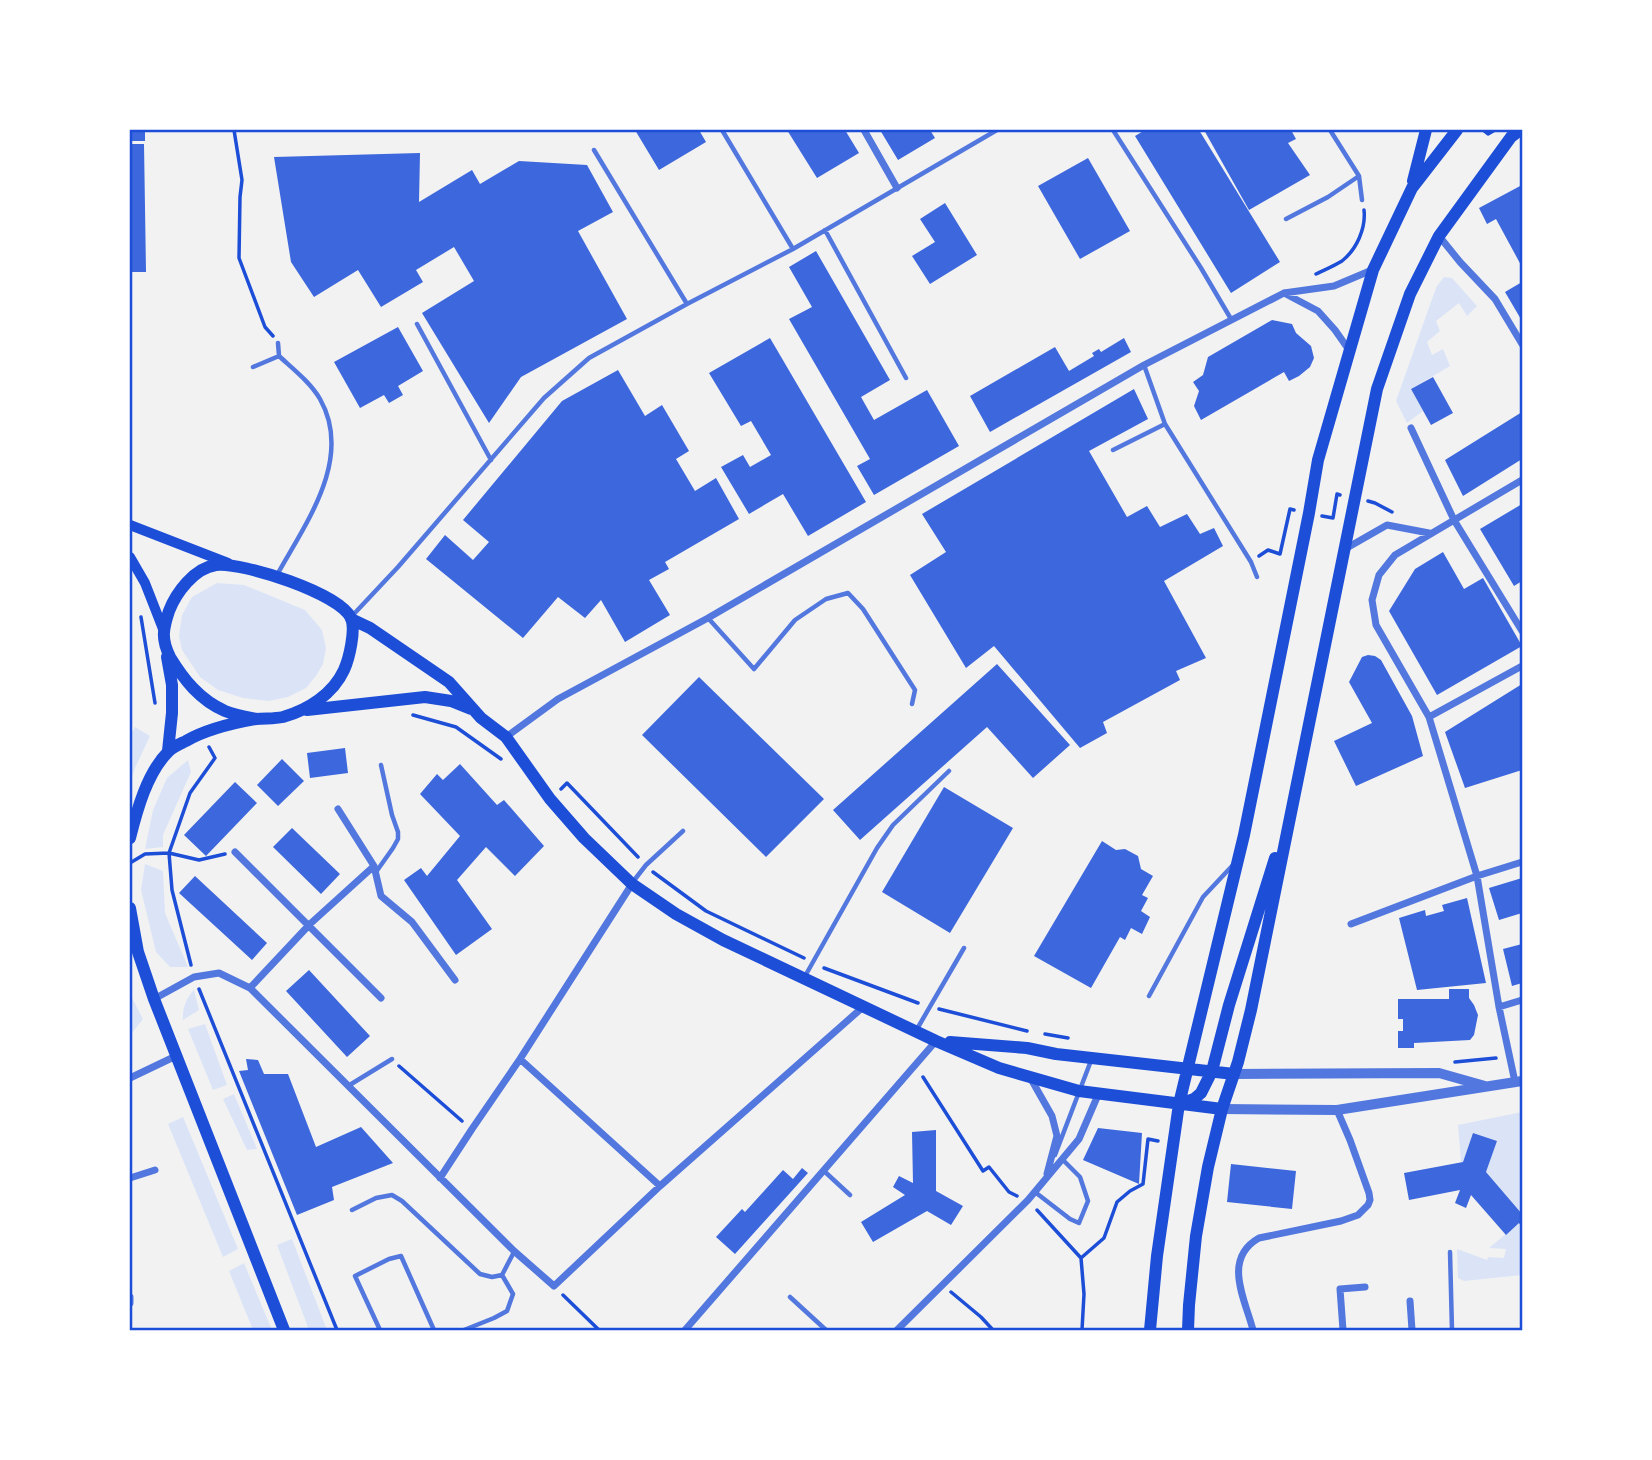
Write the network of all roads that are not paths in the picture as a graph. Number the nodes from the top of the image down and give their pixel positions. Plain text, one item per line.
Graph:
1 (722, 130) edge
2 (864, 130) edge
3 (997, 130) edge
4 (1113, 130) edge
5 (1330, 130) edge
6 (1426, 130) edge
7 (1457, 130) edge
8 (1520, 130) edge
9 (594, 150) dead end
10 (1359, 176) junction
11 (897, 188) junction
12 (1412, 188) junction
13 (1362, 200) road end
14 (1286, 219) dead end
15 (825, 230) junction
16 (1439, 236) junction
17 (793, 249) junction
18 (1373, 270) junction
19 (1284, 293) junction
20 (687, 304) junction
21 (1231, 319) junction
22 (417, 324) dead end
23 (278, 343) road end
24 (1522, 344) edge
25 (1350, 351) junction
26 (279, 356) junction
27 (1144, 365) junction
28 (253, 367) dead end
29 (906, 378) dead end
30 (1165, 424) junction
31 (1411, 428) dead end
32 (1113, 450) dead end
33 (491, 460) junction
34 (1522, 480) edge
35 (1454, 520) junction
36 (130, 525) edge
37 (1430, 533) junction
38 (1345, 549) junction
39 (130, 557) edge
40 (241, 567) junction
41 (276, 576) junction
42 (1257, 577) dead end
43 (708, 618) junction
44 (351, 619) junction
45 (163, 629) junction
46 (1522, 631) edge
47 (165, 647) junction
48 (1522, 666) edge
49 (912, 704) dead end
50 (302, 710) junction
51 (475, 711) junction
52 (1429, 717) junction
53 (256, 719) junction
54 (506, 737) junction
55 (169, 751) junction
56 (381, 765) dead end
57 (949, 771) dead end
58 (1294, 798) junction
59 (338, 808) dead end
60 (683, 831) dead end
61 (130, 838) edge
62 (235, 852) road end
63 (1237, 860) junction
64 (1522, 862) edge
65 (375, 870) junction
66 (1477, 876) junction
67 (632, 884) junction
68 (130, 908) edge
69 (1351, 923) dead end
70 (310, 924) junction
71 (964, 948) dead end
72 (803, 979) junction
73 (455, 980) dead end
74 (250, 988) junction
75 (1149, 996) dead end
76 (381, 998) dead end
77 (154, 999) junction
78 (1522, 1000) edge
79 (863, 1007) junction
80 (1499, 1007) junction
81 (916, 1031) junction
82 (936, 1041) junction
83 (176, 1056) junction
84 (1092, 1058) junction
85 (391, 1059) road end
86 (520, 1059) junction
87 (1187, 1067) junction
88 (1212, 1071) junction
89 (1234, 1074) junction
90 (1030, 1077) junction
91 (130, 1078) edge
92 (1519, 1081) edge
93 (347, 1086) junction
94 (1488, 1087) junction
95 (1079, 1091) junction
96 (1098, 1095) junction
97 (1179, 1104) junction
98 (1222, 1109) junction
99 (1337, 1110) junction
100 (1062, 1159) junction
101 (155, 1170) dead end
102 (824, 1171) junction
103 (130, 1178) edge
104 (440, 1178) junction
105 (1046, 1179) junction
106 (660, 1186) junction
107 (1035, 1192) junction
108 (850, 1195) dead end
109 (352, 1210) dead end
110 (514, 1251) junction
111 (1450, 1252) dead end
112 (502, 1275) junction
113 (1365, 1287) dead end
114 (130, 1297) edge
115 (790, 1297) dead end
116 (1410, 1301) dead end
117 (130, 1303) edge
118 (284, 1331) edge
119 (380, 1331) edge
120 (434, 1331) edge
121 (464, 1331) edge
122 (685, 1331) edge
123 (826, 1331) edge
124 (897, 1331) edge
125 (1150, 1331) edge
126 (1188, 1331) edge
127 (1253, 1331) edge
128 (1343, 1331) edge
129 (1412, 1331) edge
130 (1452, 1331) edge

1 - 17 lane
2 - 11 street
3 - 11 lane
4 - 21 lane
5 - 10 lane
6 - 12 main road
7 - 12 main road
8 - 16 main road
9 - 20 lane
10 - 13 lane
10 - 14 lane
11 - 15 lane
12 - 18 main road
15 - 17 lane
15 - 29 lane
16 - 24 street
16 - 38 main road
17 - 20 lane
18 - 19 street
18 - 25 main road
19 - 21 street
19 - 25 street
20 - 33 lane
21 - 27 street
22 - 33 lane
23 - 26 lane
25 - 63 main road
26 - 28 lane
26 - 41 lane
27 - 30 lane
27 - 43 street
30 - 32 lane
30 - 42 lane
31 - 35 street
33 - 44 lane
34 - 35 street
35 - 37 street
35 - 46 street
36 - 40 main road
37 - 38 street
37 - 52 street
38 - 58 main road
39 - 45 main road
40 - 41 main road
40 - 45 main road
41 - 44 main road
43 - 49 lane
43 - 54 street
44 - 50 main road
44 - 51 main road
45 - 47 main road
47 - 53 main road
47 - 55 main road
48 - 52 street
50 - 51 main road
50 - 53 main road
51 - 54 main road
52 - 66 street
53 - 55 main road
54 - 67 main road
55 - 61 main road
56 - 65 lane
57 - 72 lane
58 - 88 main road
58 - 89 main road
59 - 65 street
60 - 67 lane
62 - 70 street
63 - 75 lane
63 - 87 main road
64 - 66 street
65 - 70 street
65 - 73 street
66 - 69 street
66 - 80 street
67 - 72 main road
67 - 86 street
68 - 77 main road
70 - 74 street
70 - 76 street
71 - 81 lane
72 - 79 main road
74 - 77 street
74 - 93 street
77 - 83 main road
78 - 80 street
79 - 81 main road
79 - 106 street
80 - 92 street
81 - 82 main road
82 - 84 main road
82 - 90 main road
82 - 102 street
83 - 91 street
83 - 118 main road
84 - 87 main road
84 - 95 lane
85 - 93 lane
86 - 104 street
86 - 106 street
87 - 88 main road
87 - 97 main road
88 - 89 main road
88 - 97 main road
89 - 94 street
89 - 98 main road
90 - 95 main road
90 - 105 street
92 - 94 street
93 - 104 street
94 - 99 street
95 - 96 main road
95 - 105 lane
96 - 97 main road
96 - 100 street
97 - 98 main road
97 - 125 main road
98 - 99 street
98 - 126 main road
99 - 127 street
100 - 105 street
100 - 107 lane
101 - 103 street
102 - 108 lane
102 - 122 street
104 - 110 street
105 - 107 street
106 - 110 street
107 - 124 street
109 - 112 lane
110 - 112 lane
111 - 130 lane
112 - 121 lane
113 - 128 street
114 - 117 street
115 - 123 lane
116 - 129 street
119 - 120 lane

